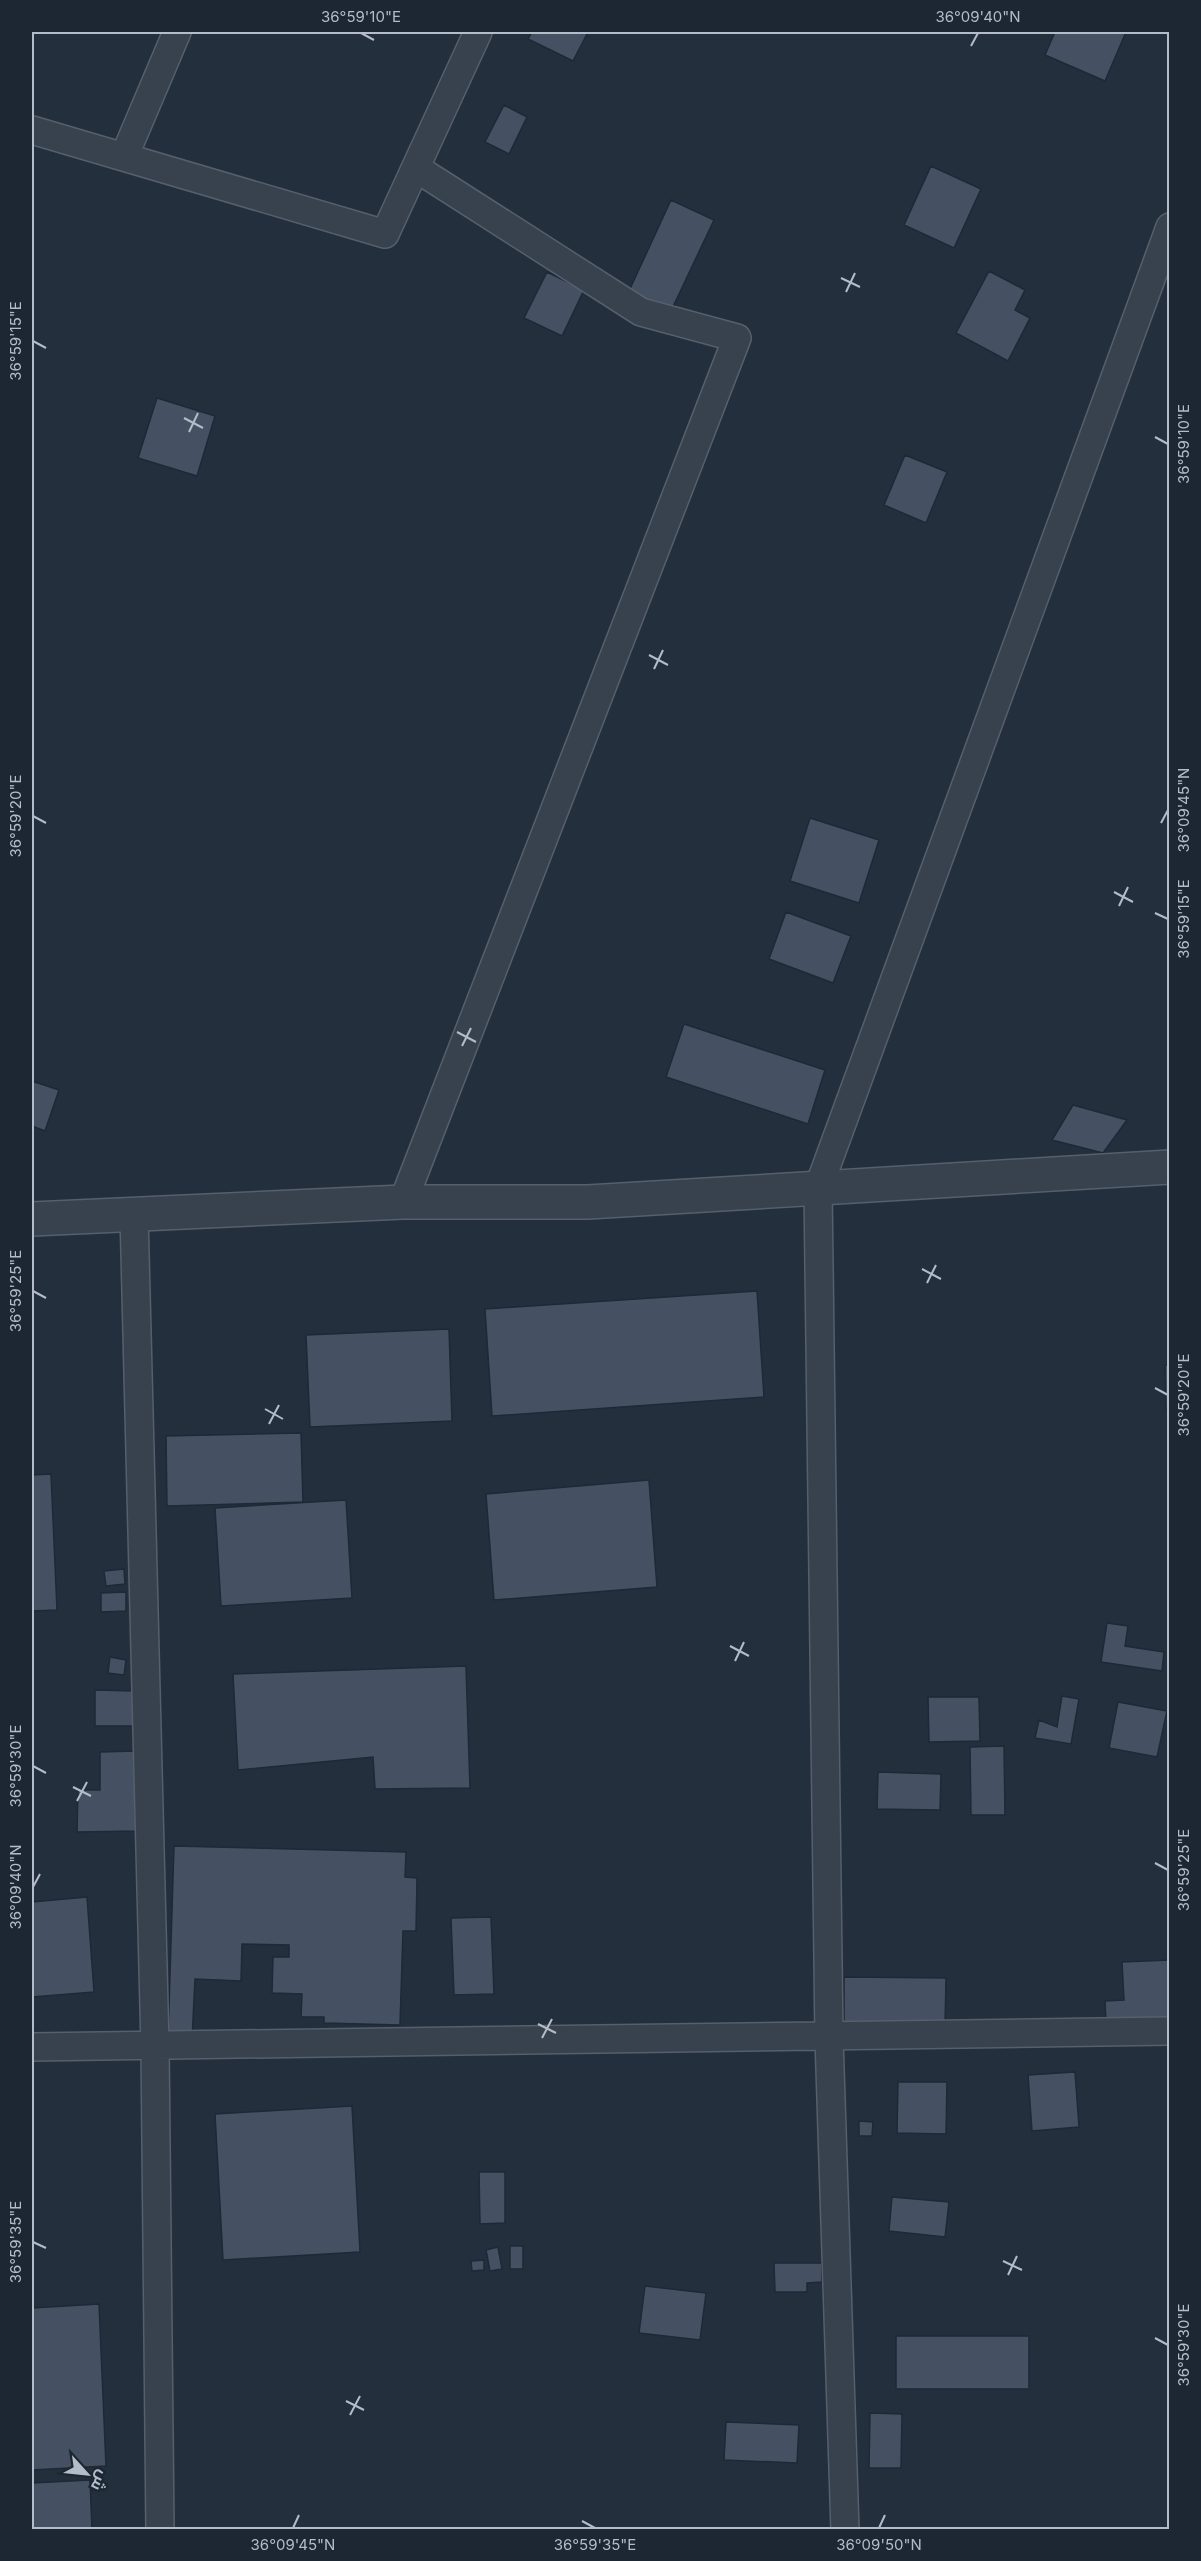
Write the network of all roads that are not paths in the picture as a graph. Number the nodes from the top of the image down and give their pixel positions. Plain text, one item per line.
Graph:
1 (177, 32) edge
2 (478, 32) edge
3 (32, 130) edge
4 (123, 157) junction
5 (416, 168) junction
6 (1170, 227) edge
7 (1170, 1167) edge
8 (818, 1189) junction
9 (403, 1202) junction
10 (134, 1214) junction
11 (32, 1219) edge
12 (1170, 2031) edge
13 (829, 2038) junction
14 (155, 2047) junction
15 (32, 2048) edge
16 (160, 2529) edge
17 (845, 2529) edge

1 - 4 street
2 - 5 street
3 - 4 street
4 - 5 street
5 - 9 street
6 - 8 street
7 - 8 street
8 - 9 street
8 - 13 street
9 - 10 street
10 - 11 street
10 - 14 street
12 - 13 street
13 - 14 street
13 - 17 street
14 - 15 street
14 - 16 street

